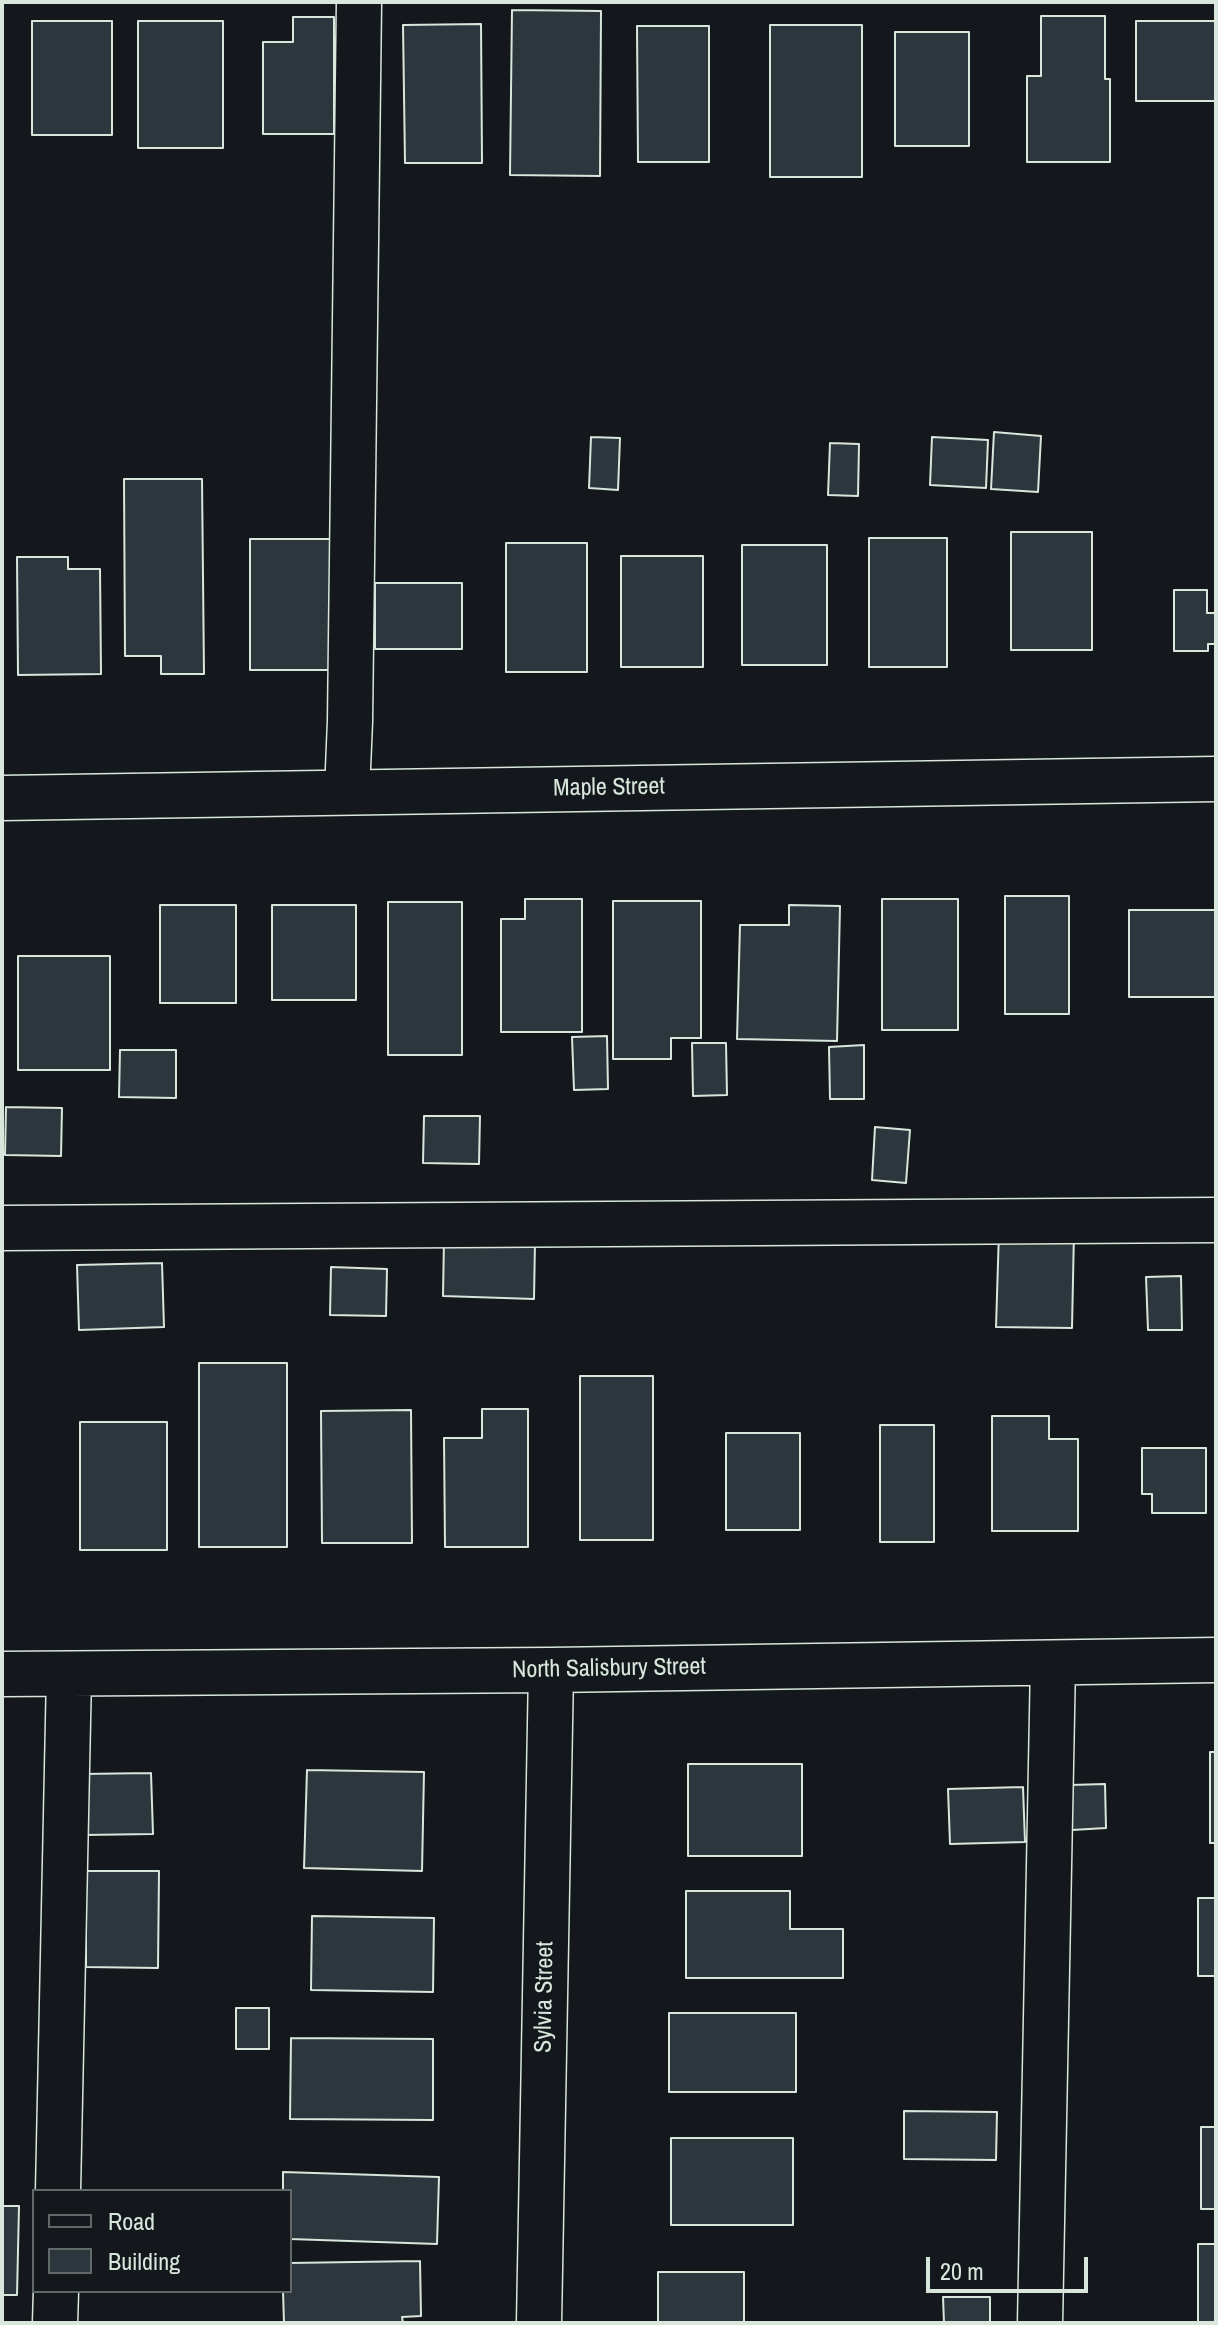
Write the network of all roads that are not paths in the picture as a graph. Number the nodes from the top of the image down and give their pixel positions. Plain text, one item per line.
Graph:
1 (359, 2) edge
2 (1216, 779) edge
3 (347, 792) junction
4 (2, 798) edge
5 (1216, 1220) edge
6 (2, 1228) edge
7 (1216, 1660) edge
8 (1053, 1663) junction
9 (551, 1670) junction
10 (2, 1674) edge
11 (69, 1674) junction
12 (58, 2189) edge
13 (56, 2293) edge
14 (55, 2323) edge
15 (539, 2323) edge
16 (1040, 2323) edge

1 - 3 street
2 - 3 street, Maple Street
3 - 4 street, Maple Street
5 - 6 street
7 - 8 street, North Salisbury Street
8 - 9 street, North Salisbury Street
8 - 16 street
9 - 11 street, North Salisbury Street
9 - 15 street, Sylvia Street
10 - 11 street, North Salisbury Street
11 - 12 street
13 - 14 street

